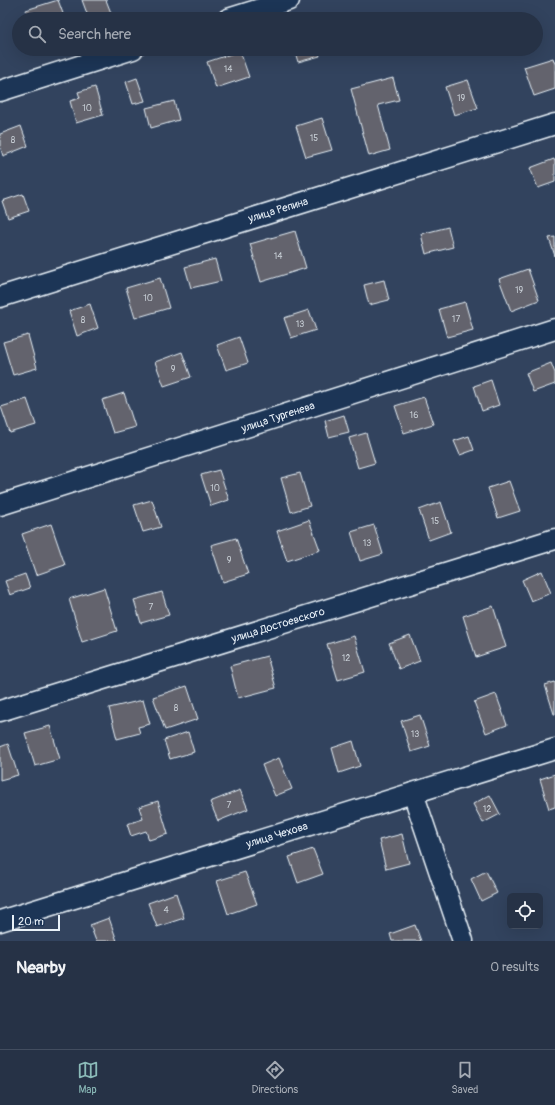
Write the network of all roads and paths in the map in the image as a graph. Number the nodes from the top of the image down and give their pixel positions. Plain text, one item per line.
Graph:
1 (289, 0) edge
2 (250, 12) edge
3 (111, 56) edge
4 (0, 91) edge
5 (555, 124) edge
6 (0, 297) edge
7 (555, 329) edge
8 (0, 505) edge
9 (555, 538) edge
10 (0, 711) edge
11 (555, 749) edge
12 (413, 793) junction
13 (0, 921) edge
14 (463, 941) edge

1 - 2 street
3 - 4 street
5 - 6 street, улица Репина
7 - 8 street, улица Тургенева
9 - 10 street, улица Достоевского
11 - 12 street, улица Чехова
12 - 13 street, улица Чехова
12 - 14 street

